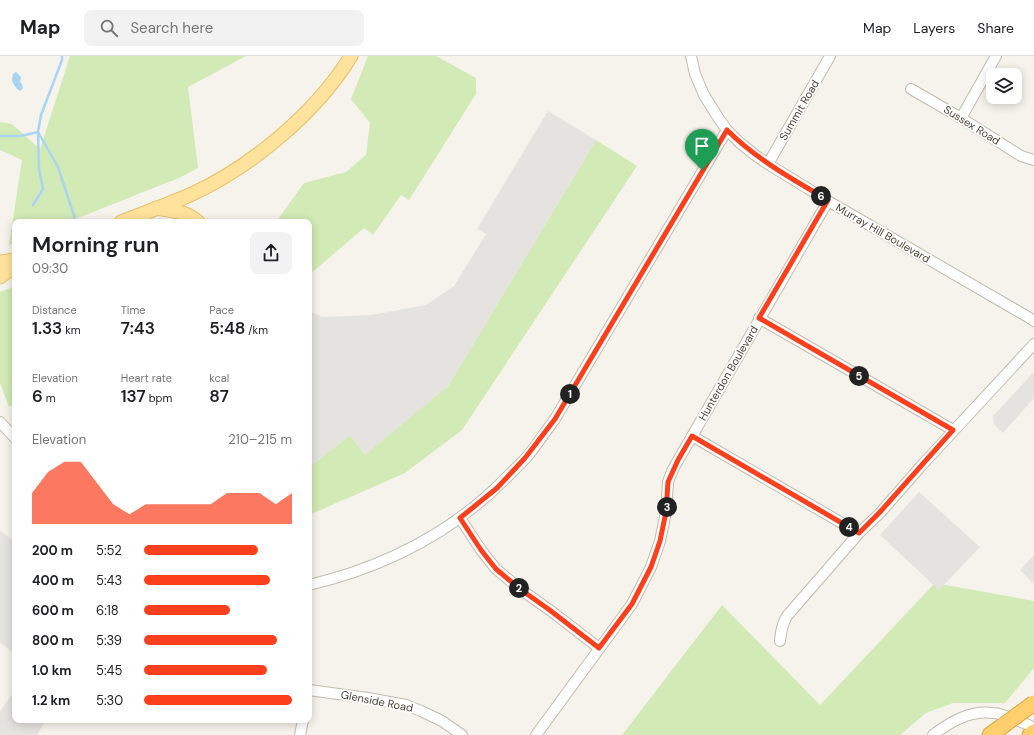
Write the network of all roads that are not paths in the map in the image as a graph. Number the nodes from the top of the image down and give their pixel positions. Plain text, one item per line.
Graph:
1 (351, 56) edge
2 (691, 56) edge
3 (830, 56) edge
4 (996, 56) edge
5 (912, 88) dead end
6 (961, 118) junction
7 (727, 130) junction
8 (1034, 160) edge
9 (768, 164) junction
10 (828, 200) junction
11 (156, 208) junction
12 (128, 219) edge
13 (195, 219) edge
14 (0, 262) edge
15 (12, 262) edge
16 (12, 263) edge
17 (12, 268) edge
18 (0, 269) edge
19 (0, 277) edge
20 (759, 318) junction
21 (1034, 321) edge
22 (1034, 344) edge
23 (0, 422) edge
24 (953, 430) junction
25 (12, 435) edge
26 (692, 436) junction
27 (460, 518) junction
28 (859, 533) junction
29 (312, 584) edge
30 (780, 641) dead end
31 (599, 648) junction
32 (312, 690) edge
33 (1034, 703) edge
34 (302, 723) edge
35 (1034, 728) edge
36 (1034, 732) edge
37 (458, 734) edge
38 (300, 735) edge
39 (536, 735) edge
40 (933, 735) edge
41 (990, 735) edge
42 (1030, 735) edge

1 - 11 main road
2 - 7 street, Murray Hill Boulevard
3 - 9 street, Summit Road
4 - 6 street
5 - 6 street, Sussex Road
6 - 8 street, Sussex Road
7 - 9 street, Murray Hill Boulevard
7 - 27 street
9 - 10 street, Murray Hill Boulevard
10 - 20 street, Hunterdon Boulevard
10 - 21 street, Murray Hill Boulevard
11 - 12 main road
11 - 13 main road
14 - 15 main road
16 - 18 main road
17 - 19 main road
20 - 24 street
20 - 26 street, Hunterdon Boulevard
22 - 24 street
23 - 25 street
24 - 28 street
26 - 28 street
26 - 31 street, Hunterdon Boulevard
27 - 29 street
27 - 31 street
28 - 30 street
31 - 39 street, Hunterdon Boulevard
32 - 37 street, Glenside Road
33 - 41 highway, bridge
34 - 38 street
35 - 40 street
36 - 42 highway

